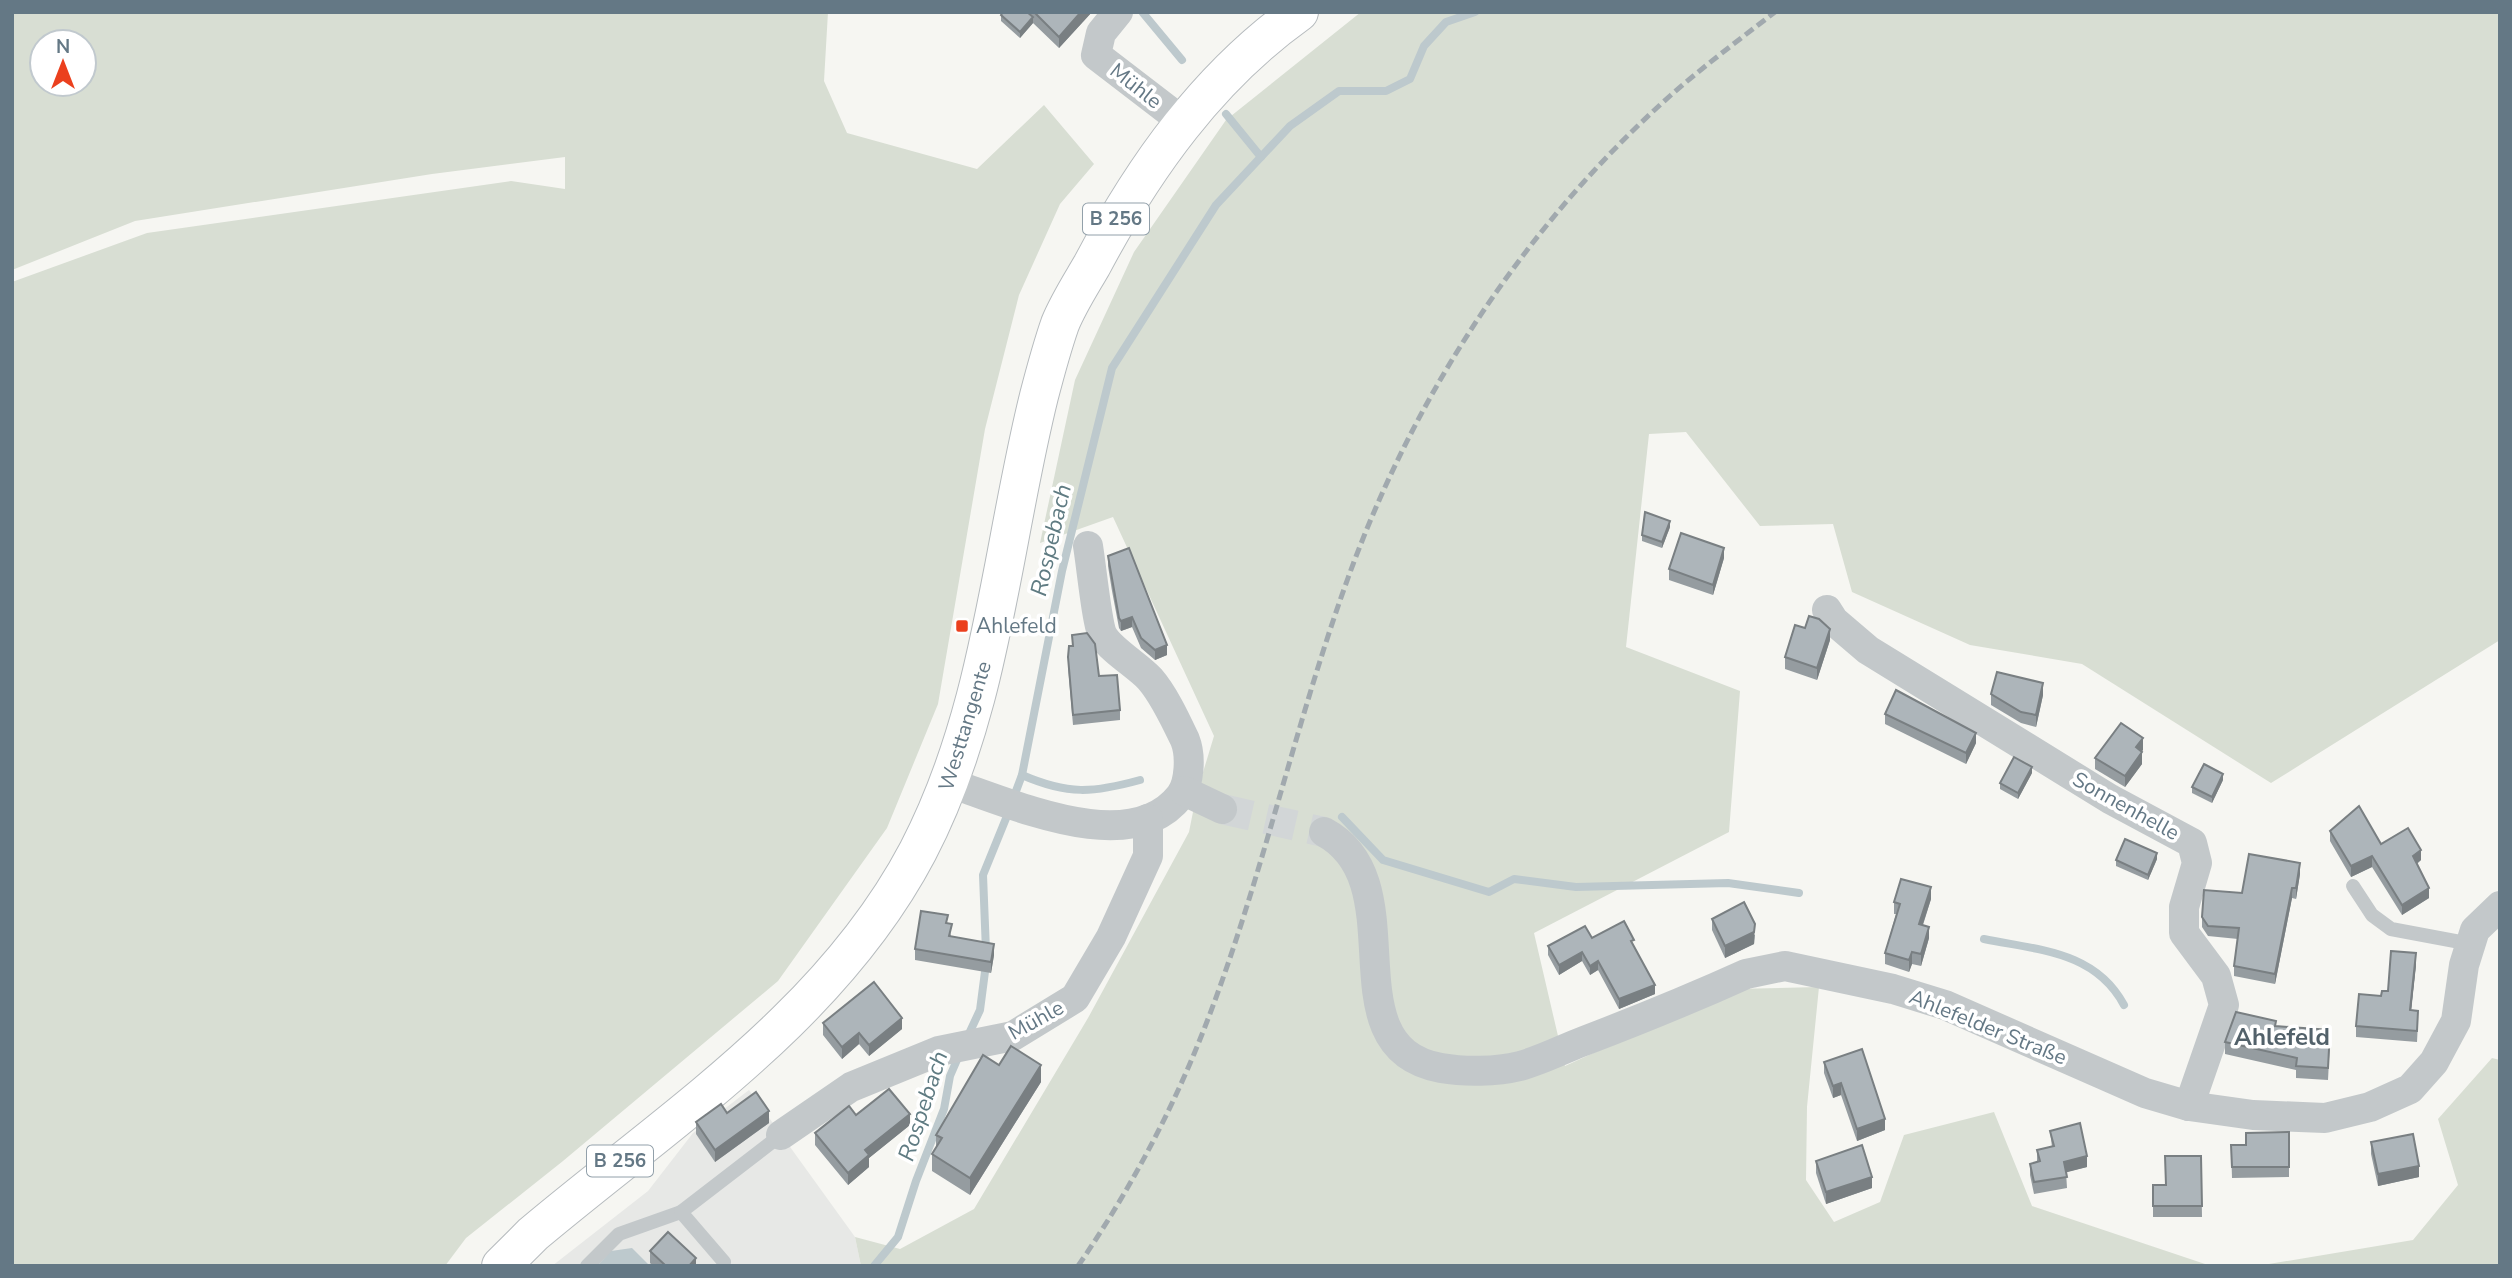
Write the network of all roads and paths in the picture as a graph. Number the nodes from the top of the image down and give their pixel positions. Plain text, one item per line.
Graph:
1 (1118, 12) edge
2 (1299, 12) edge
3 (1182, 121) junction
4 (1088, 547) dead end
5 (1827, 610) dead end
6 (949, 783) junction
7 (1184, 791) junction
8 (1222, 809) tunnel mouth
9 (1148, 819) junction
10 (1324, 832) tunnel mouth
11 (2353, 886) dead end
12 (2500, 906) edge
13 (2471, 944) junction
14 (2189, 1106) junction
15 (781, 1135) joint
16 (681, 1212) junction
17 (501, 1266) edge
18 (587, 1266) edge
19 (723, 1266) edge

1 - 3 street, Mühle
2 - 3 main road, Westtangente / B 256
3 - 6 main road, Westtangente / B 256
4 - 7 street
5 - 14 street, Sonnenhelle
6 - 9 street
6 - 17 main road, Westtangente / B 256
7 - 8 street
7 - 9 street
9 - 15 street, Mühle
10 - 14 street, Ahlefelder Straße
11 - 13 lane
12 - 13 street, Ahlefelder Straße
13 - 14 street, Ahlefelder Straße
15 - 16 lane
16 - 18 lane
16 - 19 lane

